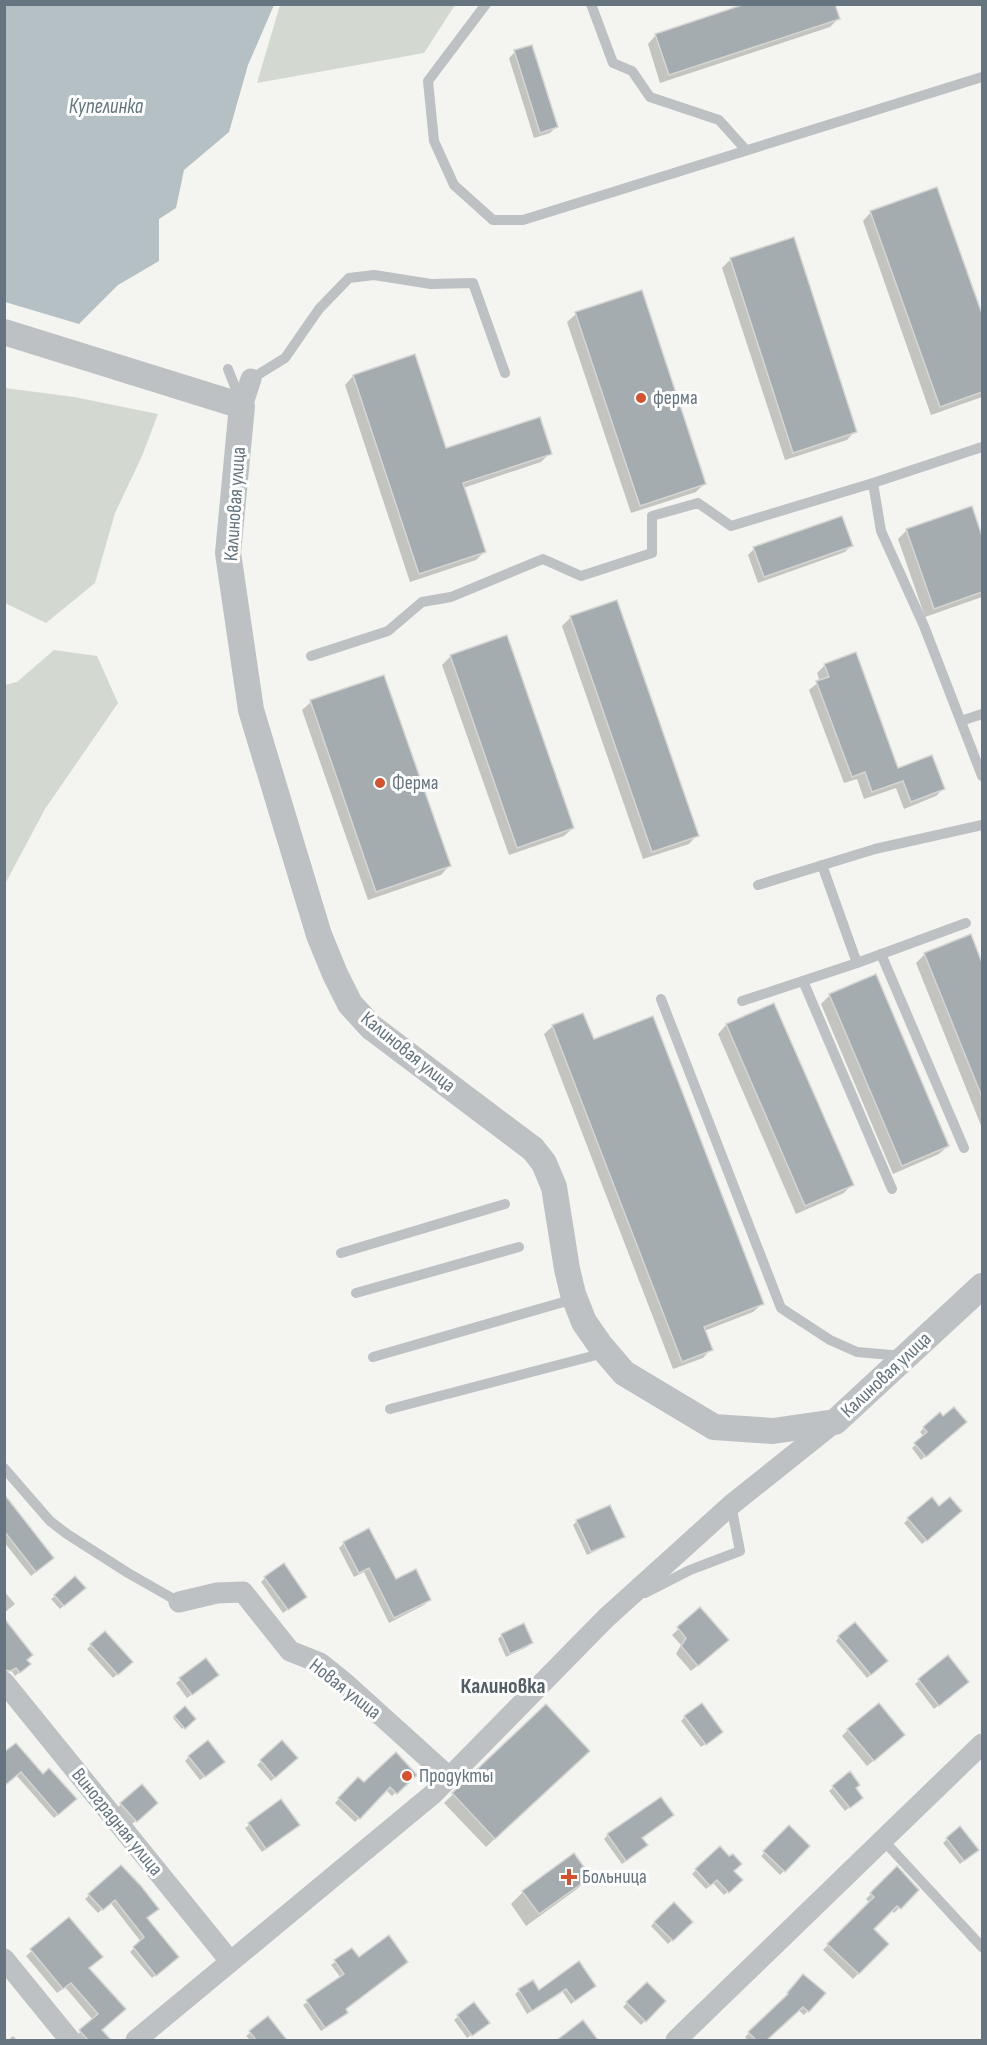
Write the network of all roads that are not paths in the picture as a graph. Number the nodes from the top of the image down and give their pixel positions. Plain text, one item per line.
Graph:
1 (486, 4) edge
2 (591, 4) edge
3 (982, 77) edge
4 (746, 150) junction
5 (4, 332) edge
6 (228, 369) dead end
7 (505, 373) dead end
8 (251, 379) joint
9 (242, 406) junction
10 (982, 447) edge
11 (873, 483) junction
12 (311, 656) dead end
13 (982, 714) edge
14 (961, 721) junction
15 (982, 776) edge
16 (982, 825) edge
17 (822, 865) junction
18 (758, 885) dead end
19 (966, 923) dead end
20 (881, 954) junction
21 (857, 963) junction
22 (803, 981) junction
23 (661, 999) dead end
24 (742, 1000) dead end
25 (964, 1148) dead end
26 (892, 1189) dead end
27 (506, 1204) dead end
28 (519, 1247) dead end
29 (341, 1254) dead end
30 (982, 1286) edge
31 (356, 1293) dead end
32 (575, 1298) junction
33 (606, 1352) junction
34 (906, 1356) junction
35 (373, 1357) dead end
36 (390, 1409) dead end
37 (835, 1422) junction
38 (4, 1468) edge
39 (731, 1505) junction
40 (179, 1602) joint
41 (620, 1605) junction
42 (4, 1682) edge
43 (982, 1744) edge
44 (449, 1777) junction
45 (884, 1841) junction
46 (982, 1947) edge
47 (4, 1959) edge
48 (230, 1961) junction
49 (70, 2040) edge
50 (136, 2040) edge
51 (676, 2040) edge

1 - 4 lane
2 - 4 lane
3 - 4 lane
5 - 9 street
6 - 9 lane
7 - 8 lane
8 - 9 street
9 - 32 street, Калиновая улица
10 - 11 lane
11 - 12 lane
11 - 14 lane
13 - 14 lane
14 - 15 lane
16 - 17 lane
17 - 18 lane
17 - 21 lane
19 - 20 lane
20 - 21 lane
20 - 25 lane
21 - 22 lane
22 - 24 lane
22 - 26 lane
23 - 34 lane
27 - 29 lane
28 - 31 lane
30 - 34 street, Калиновая улица
32 - 33 street, Калиновая улица
32 - 35 lane
33 - 36 lane
33 - 37 street, Калиновая улица
34 - 37 street, Калиновая улица
37 - 39 street
38 - 40 lane
39 - 41 street
39 - 41 lane
40 - 44 street, Новая улица
41 - 44 street
42 - 48 street, Виноградная улица
43 - 45 street
44 - 48 street
45 - 46 lane
45 - 51 street
47 - 49 street
48 - 50 street

